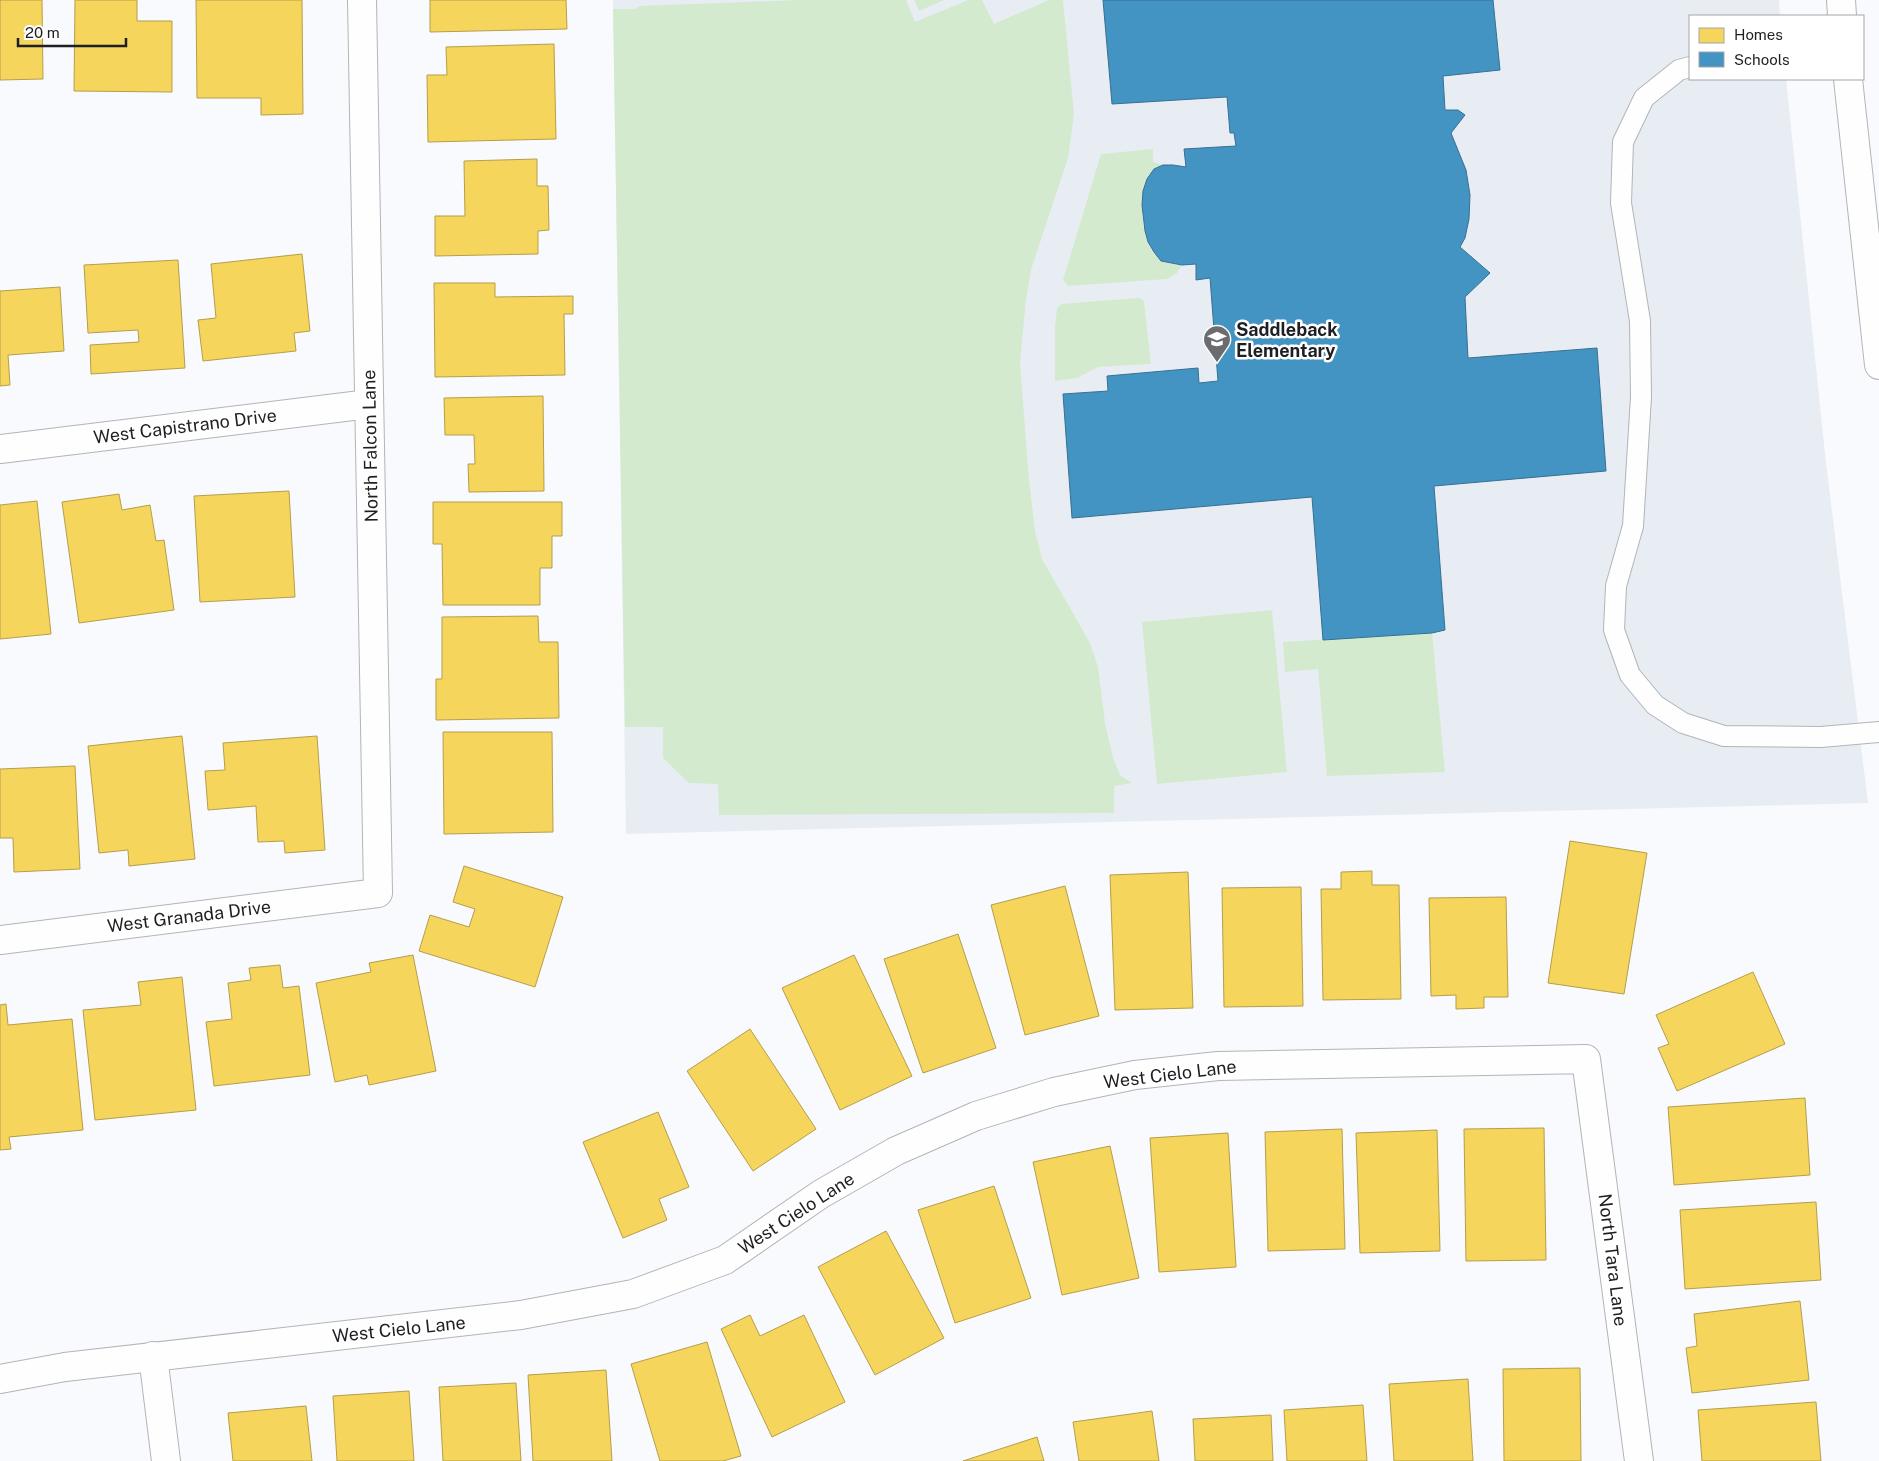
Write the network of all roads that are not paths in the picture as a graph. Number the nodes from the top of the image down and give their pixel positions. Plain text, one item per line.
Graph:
1 (362, 0) edge
2 (1841, 0) edge
3 (1842, 15) edge
4 (1689, 67) edge
5 (1848, 80) edge
6 (1879, 365) edge
7 (369, 404) junction
8 (0, 449) edge
9 (1879, 732) edge
10 (378, 893) joint
11 (0, 940) edge
12 (1586, 1059) joint
13 (153, 1356) junction
14 (0, 1379) edge
15 (166, 1461) edge
16 (1639, 1461) edge

1 - 7 street, North Falcon Lane
2 - 3 street
4 - 9 lane
5 - 6 street
7 - 8 street, West Capistrano Drive
7 - 10 street, North Falcon Lane
10 - 11 street, West Granada Drive
12 - 13 street, West Cielo Lane
12 - 16 street, North Tara Lane
13 - 14 street, West Cielo Lane
13 - 15 street

